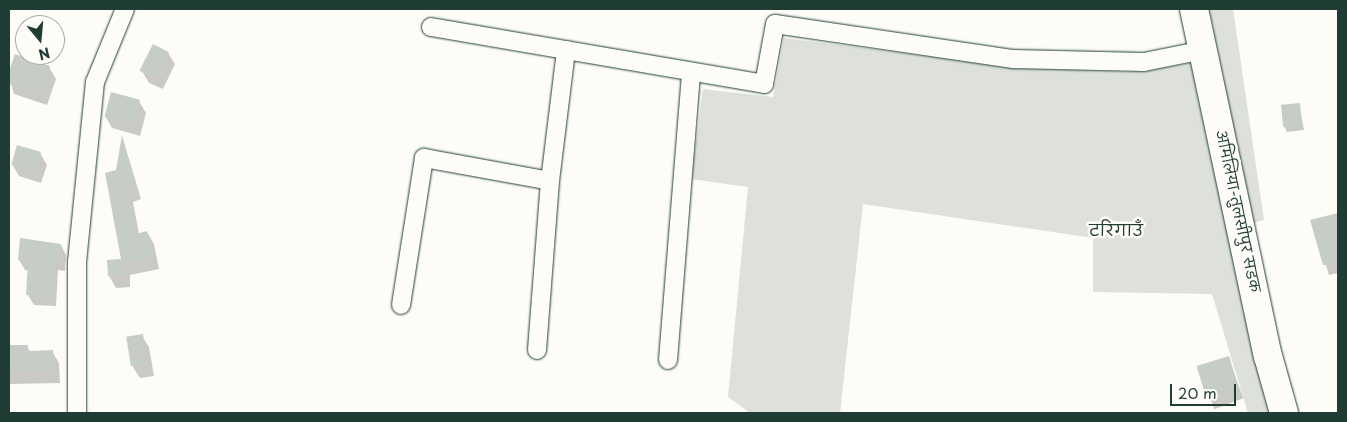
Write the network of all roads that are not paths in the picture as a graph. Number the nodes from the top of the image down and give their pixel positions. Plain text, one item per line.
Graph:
1 (125, 9) edge
2 (1194, 9) edge
3 (430, 27) dead end
4 (566, 50) junction
5 (1204, 50) junction
6 (692, 74) junction
7 (550, 181) junction
8 (401, 305) dead end
9 (537, 350) dead end
10 (668, 360) dead end
11 (77, 413) edge
12 (1284, 413) edge

1 - 11 street
2 - 5 main road, अमिलिया-तुलसीपुर सडक
3 - 4 street
4 - 6 street
4 - 7 street
5 - 6 street
5 - 12 main road, अमिलिया-तुलसीपुर सडक
6 - 10 street
7 - 8 street
7 - 9 street

